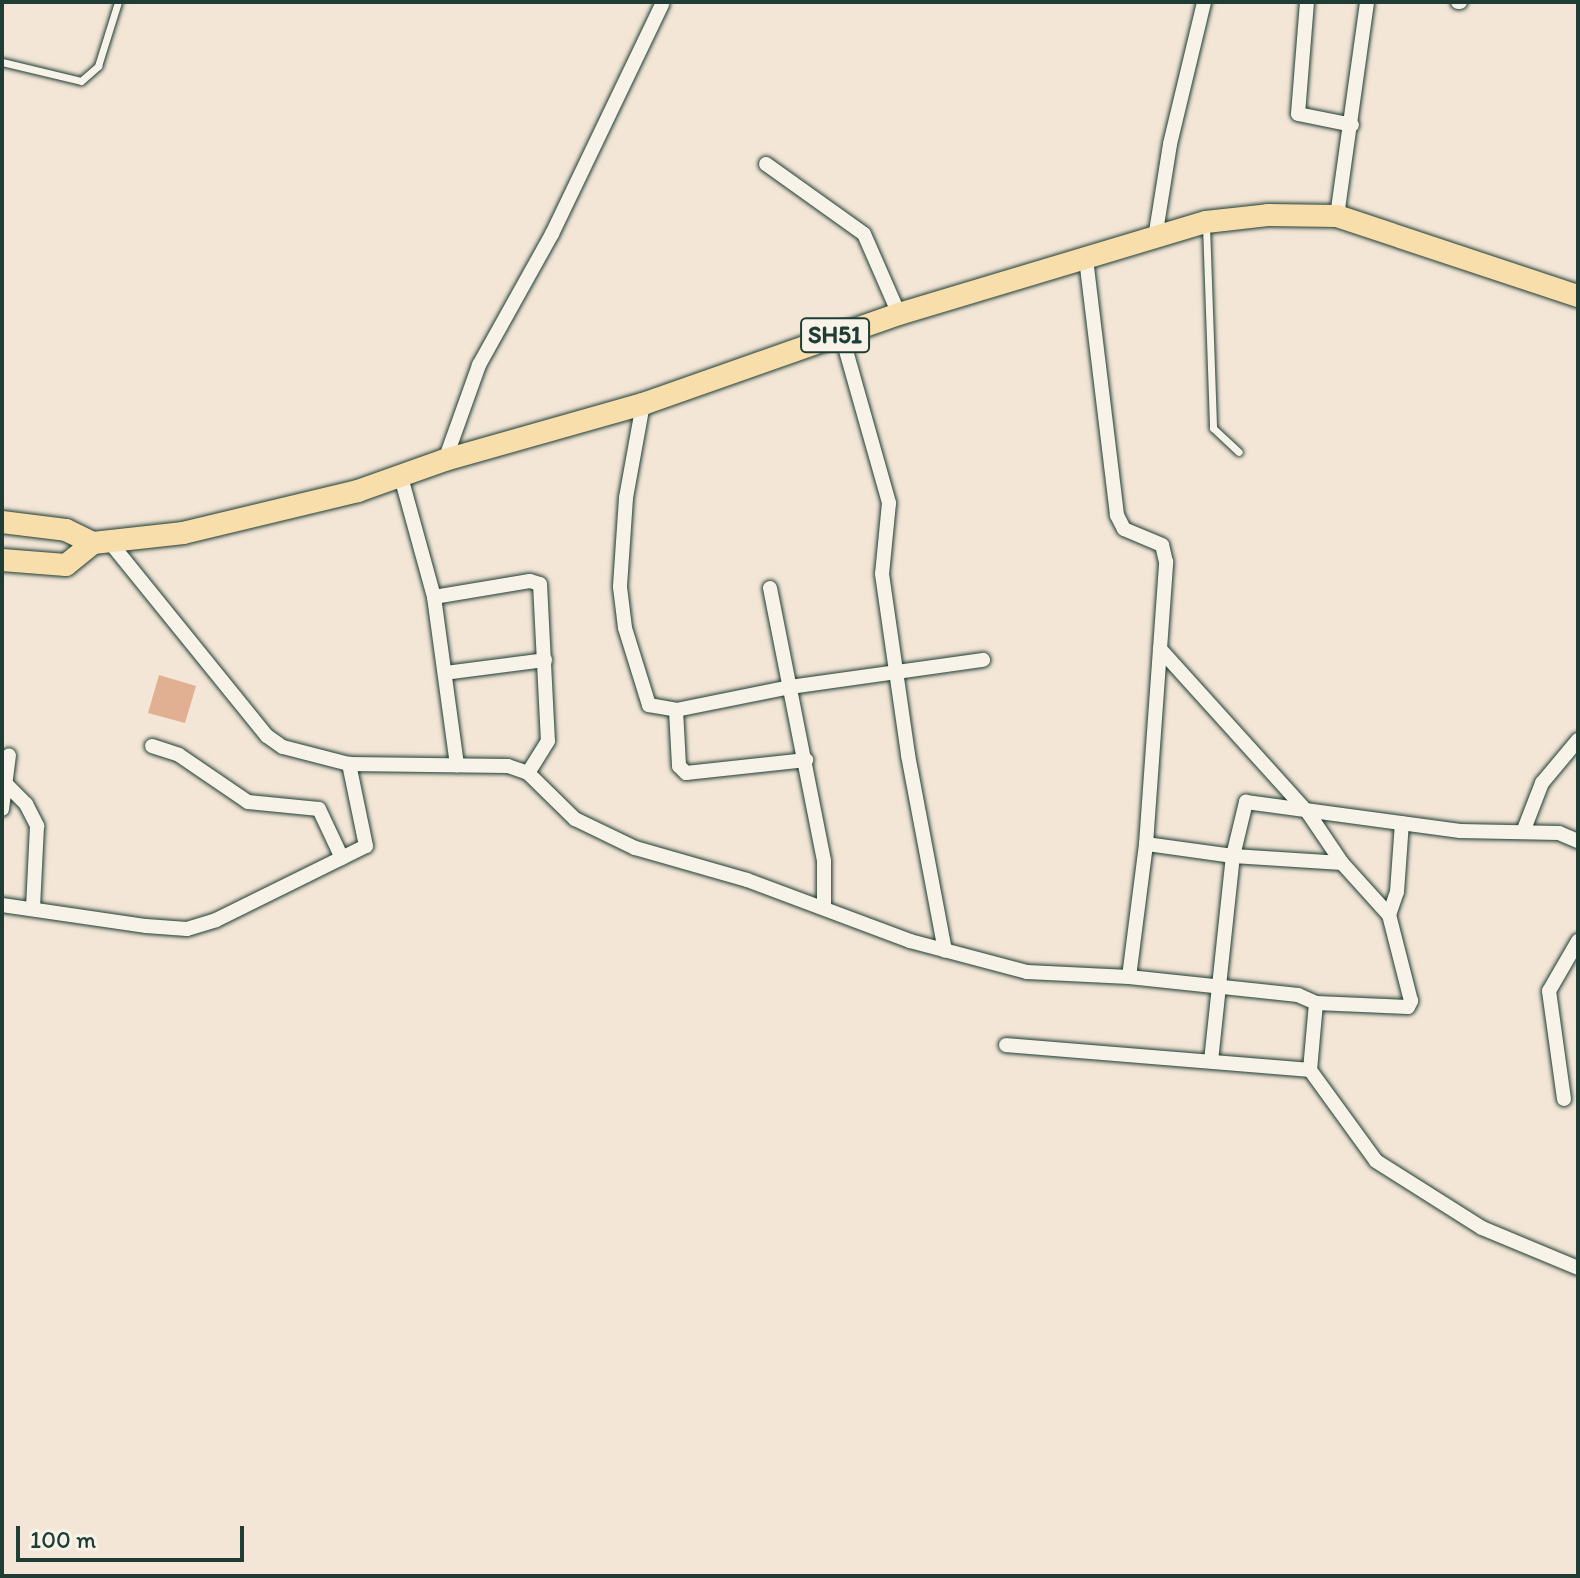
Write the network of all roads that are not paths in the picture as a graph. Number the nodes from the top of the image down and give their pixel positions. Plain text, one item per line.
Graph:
1 (118, 2) edge
2 (1204, 2) edge
3 (1307, 2) edge
4 (1367, 2) edge
5 (662, 4) dead end
6 (2, 62) edge
7 (1352, 125) junction
8 (766, 164) dead end
9 (1337, 216) junction
10 (1206, 222) junction
11 (1155, 238) junction
12 (1086, 258) junction
13 (1578, 296) edge
14 (899, 314) junction
15 (841, 333) junction
16 (643, 404) junction
17 (1239, 452) dead end
18 (445, 460) junction
19 (401, 477) junction
20 (2, 522) edge
21 (101, 542) junction
22 (2, 560) edge
23 (770, 588) dead end
24 (434, 597) junction
25 (1160, 649) junction
26 (545, 660) junction
27 (983, 660) dead end
28 (894, 671) junction
29 (445, 673) junction
30 (790, 687) junction
31 (676, 710) junction
32 (1578, 740) edge
33 (152, 746) dead end
34 (9, 755) dead end
35 (806, 760) junction
36 (349, 764) junction
37 (457, 765) junction
38 (528, 773) junction
39 (7, 785) junction
40 (2, 809) edge
41 (1309, 814) junction
42 (1402, 823) junction
43 (1523, 832) junction
44 (1578, 841) edge
45 (1146, 844) junction
46 (1233, 856) junction
47 (342, 858) junction
48 (1342, 863) junction
49 (2, 905) edge
50 (824, 907) junction
51 (33, 909) junction
52 (1389, 915) junction
53 (1578, 941) edge
54 (945, 951) junction
55 (1129, 977) junction
56 (1221, 987) junction
57 (1316, 1003) junction
58 (1006, 1045) dead end
59 (1211, 1061) junction
60 (1310, 1070) junction
61 (1564, 1099) dead end
62 (1578, 1268) edge

1 - 6 lane
2 - 11 street
3 - 7 street
4 - 7 street
5 - 18 street
7 - 9 street
8 - 14 street
9 - 10 main road, SH51
9 - 13 main road, SH51
10 - 11 main road, SH51
10 - 17 lane
11 - 12 main road, SH51
12 - 14 main road, SH51
12 - 25 street
14 - 15 main road, SH51
15 - 16 main road, SH51
15 - 28 street
16 - 18 main road, SH51
16 - 31 street
18 - 19 main road, SH51
19 - 21 main road, SH51
19 - 24 street
20 - 21 main road, SH51
21 - 22 main road, SH51
21 - 36 street
23 - 30 street
24 - 26 street
24 - 29 street
25 - 41 street
25 - 45 street
26 - 29 street
26 - 38 street
27 - 28 street
28 - 30 street
28 - 54 street
29 - 37 street
30 - 31 street
30 - 35 street
31 - 35 street
32 - 43 street
33 - 47 street
34 - 39 street
35 - 50 street
36 - 37 street
36 - 47 street
37 - 38 street
38 - 50 street
39 - 40 street
39 - 51 street
41 - 42 street
41 - 46 street
41 - 48 street
42 - 43 street
42 - 52 street
43 - 44 street
45 - 46 street
45 - 55 street
46 - 48 street
46 - 56 street
47 - 51 street
48 - 52 street
49 - 51 street
50 - 54 street
52 - 57 street
53 - 61 street
54 - 55 street
55 - 56 street
56 - 57 street
56 - 59 street
57 - 60 street
58 - 59 street
59 - 60 street
60 - 62 street

